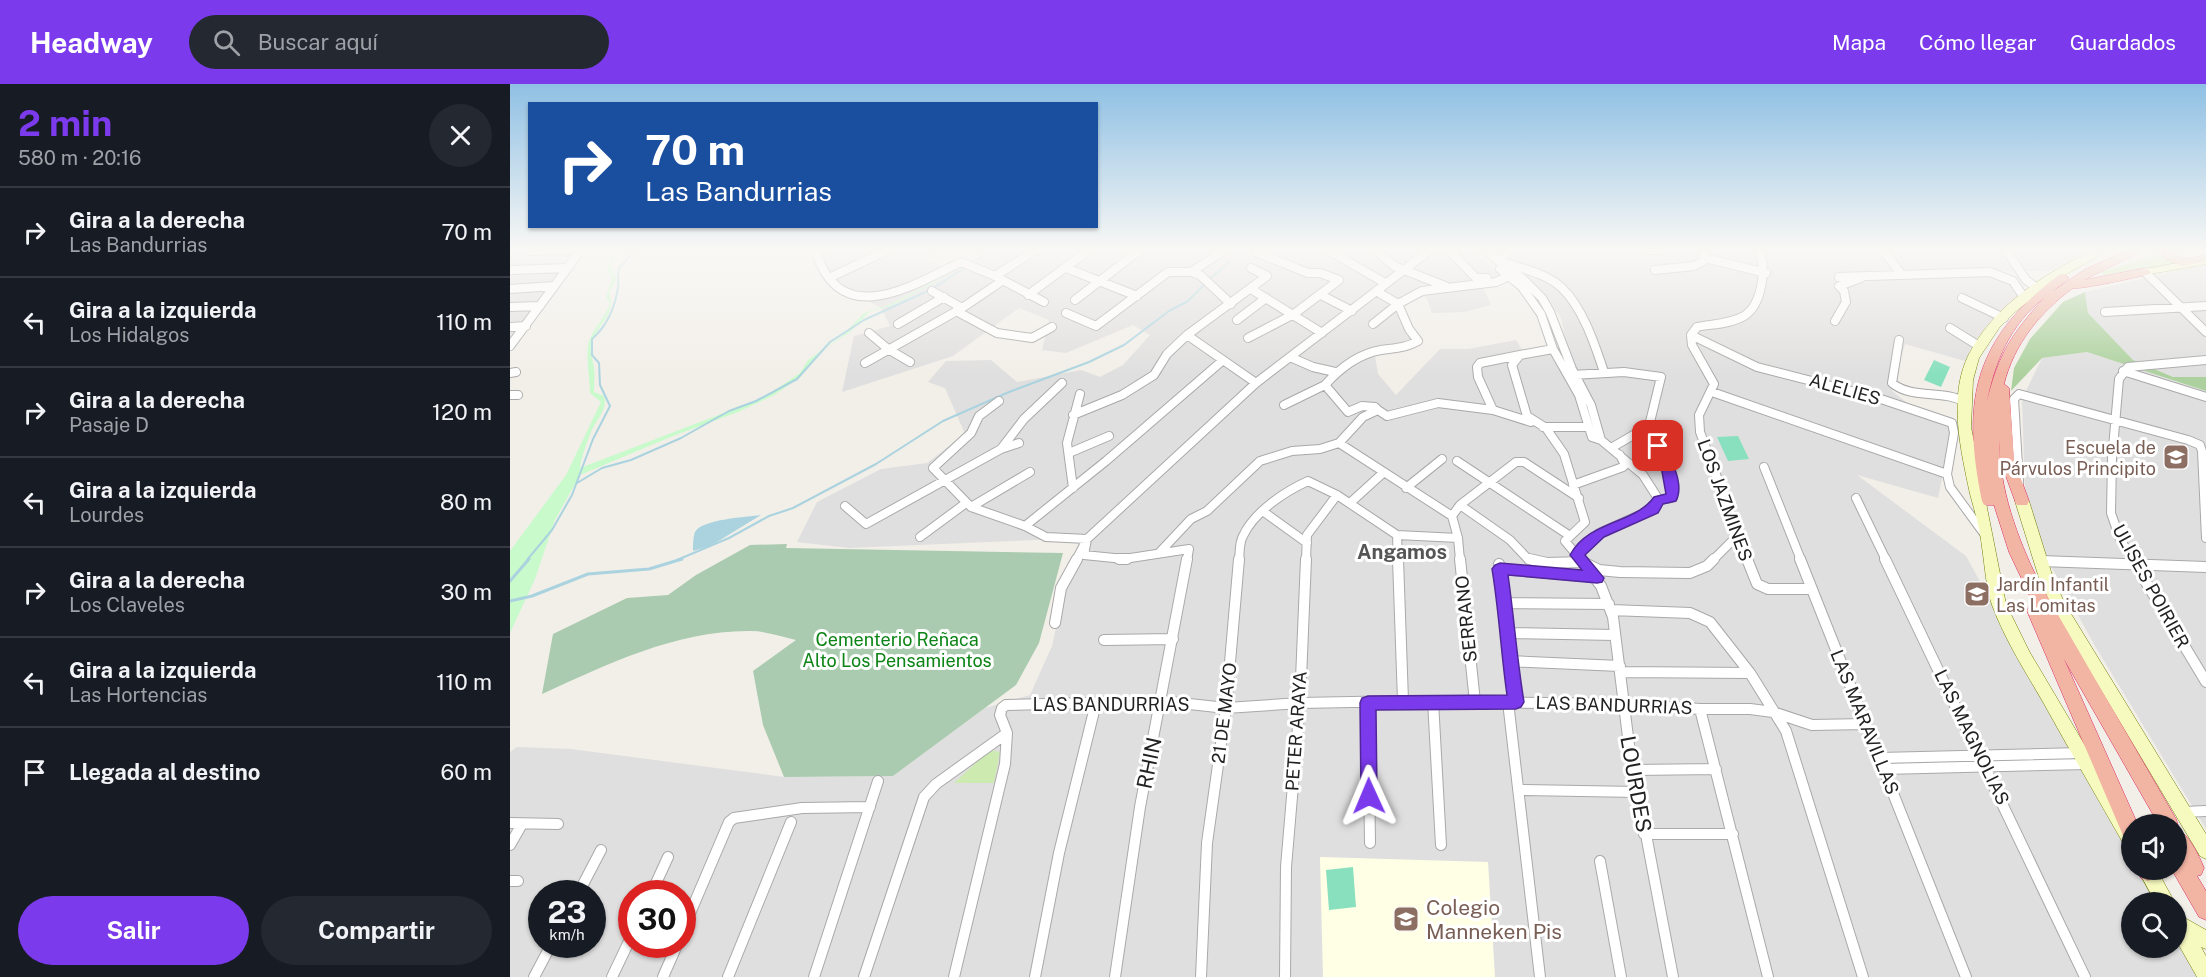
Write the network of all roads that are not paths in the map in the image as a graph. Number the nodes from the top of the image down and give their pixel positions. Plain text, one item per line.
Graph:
1 (550, 292) edge
2 (846, 292) edge
3 (891, 292) edge
4 (933, 292) edge
5 (982, 292) edge
6 (1022, 292) edge
7 (1033, 292) edge
8 (1087, 292) edge
9 (1126, 292) edge
10 (1143, 292) edge
11 (1218, 292) edge
12 (1247, 292) edge
13 (1255, 292) edge
14 (1326, 292) edge
15 (1375, 292) edge
16 (1377, 292) edge
17 (1421, 292) edge
18 (1524, 292) edge
19 (1536, 292) edge
20 (1565, 292) edge
21 (1757, 292) edge
22 (1844, 292) edge
23 (2020, 292) edge
24 (2033, 292) edge
25 (2043, 292) edge
26 (2062, 292) edge
27 (2068, 292) edge
28 (2165, 292) edge
29 (1028, 295) junction
30 (1322, 295) junction
31 (1137, 296) junction
32 (944, 297) junction
33 (1266, 298) junction
34 (1962, 298) dead end
35 (2025, 299) junction
36 (1075, 300) dead end
37 (2048, 301) junction
38 (1044, 302) dead end
39 (1231, 304) junction
40 (1398, 304) junction
41 (540, 306) junction
42 (2206, 306) edge
43 (510, 307) edge
44 (2181, 307) junction
45 (959, 309) junction
46 (1352, 311) junction
47 (2105, 312) dead end
48 (1066, 313) dead end
49 (1294, 314) junction
50 (2004, 318) junction
51 (1237, 320) dead end
52 (1834, 321) dead end
53 (898, 324) dead end
54 (1373, 324) dead end
55 (526, 326) junction
56 (510, 327) edge
57 (1052, 327) dead end
58 (1950, 328) dead end
59 (2206, 332) edge
60 (868, 333) dead end
61 (1322, 333) junction
62 (1187, 335) junction
63 (1691, 335) junction
64 (1248, 338) dead end
65 (1899, 340) dead end
66 (1979, 346) junction
67 (512, 348) edge
68 (1553, 349) junction
69 (888, 350) junction
70 (2005, 350) junction
71 (1520, 356) junction
72 (1290, 357) junction
73 (2206, 360) edge
74 (1222, 361) junction
75 (910, 362) dead end
76 (865, 363) dead end
77 (1335, 372) junction
78 (1604, 372) junction
79 (1571, 375) junction
80 (2121, 375) junction
81 (1966, 379) junction
82 (1062, 383) dead end
83 (1256, 383) junction
84 (1325, 386) junction
85 (1712, 392) junction
86 (1080, 394) dead end
87 (1946, 394) junction
88 (2206, 397) edge
89 (999, 401) dead end
90 (1965, 402) junction
91 (1284, 405) dead end
92 (1378, 410) junction
93 (1493, 410) junction
94 (1073, 415) junction
95 (2115, 420) junction
96 (1649, 426) junction
97 (1588, 427) junction
98 (1546, 428) junction
99 (1108, 435) dead end
100 (1601, 440) junction
101 (1019, 443) dead end
102 (1339, 443) junction
103 (1611, 448) junction
104 (1001, 449) junction
105 (1069, 453) junction
106 (1620, 455) junction
107 (1442, 459) dead end
108 (1456, 461) dead end
109 (1764, 467) dead end
110 (1029, 472) dead end
111 (1383, 473) junction
112 (1947, 474) junction
113 (945, 480) junction
114 (1489, 481) junction
115 (1573, 485) junction
116 (1950, 487) junction
117 (1073, 488) junction
118 (1406, 488) junction
119 (1337, 495) junction
120 (1976, 495) junction
121 (1579, 498) junction
122 (1856, 498) dead end
123 (1659, 500) junction
124 (2022, 501) junction
125 (1350, 503) junction
126 (969, 505) junction
127 (1460, 505) junction
128 (845, 506) dead end
129 (1264, 512) junction
130 (1452, 516) junction
131 (1025, 526) junction
132 (1396, 536) junction
133 (1570, 536) junction
134 (1738, 536) junction
135 (920, 537) dead end
136 (1458, 538) junction
137 (2206, 538) edge
138 (1087, 539) junction
139 (1988, 540) junction
140 (1306, 543) junction
141 (1159, 553) junction
142 (1580, 558) junction
143 (2042, 566) junction
144 (2206, 567) edge
145 (2137, 569) junction
146 (2206, 575) edge
147 (1597, 578) junction
148 (1811, 589) junction
149 (1505, 603) junction
150 (1610, 607) junction
151 (2035, 611) junction
152 (1055, 623) dead end
153 (1509, 633) junction
154 (1615, 635) junction
155 (1173, 639) junction
156 (1104, 640) dead end
157 (1510, 661) junction
158 (1621, 669) junction
159 (1750, 673) junction
160 (2206, 682) edge
161 (1162, 701) junction
162 (1403, 701) junction
163 (1433, 701) junction
164 (1300, 702) junction
165 (1475, 702) junction
166 (1512, 702) junction
167 (1096, 703) junction
168 (1368, 703) junction
169 (1622, 704) junction
170 (1226, 708) junction
171 (1700, 709) junction
172 (1773, 712) junction
173 (1866, 724) junction
174 (1007, 733) junction
175 (2084, 759) junction
176 (1984, 761) junction
177 (1882, 763) junction
178 (1716, 769) junction
179 (1633, 770) junction
180 (878, 781) dead end
181 (1519, 790) junction
182 (1637, 792) junction
183 (870, 807) junction
184 (2206, 811) edge
185 (2184, 812) junction
186 (2124, 814) edge
187 (2152, 814) edge
188 (2163, 814) edge
189 (791, 822) dead end
190 (2121, 823) edge
191 (516, 824) edge
192 (558, 824) dead end
193 (1644, 834) junction
194 (1733, 834) junction
195 (1370, 843) dead end
196 (1441, 844) dead end
197 (510, 845) edge
198 (602, 850) dead end
199 (2206, 850) edge
200 (669, 856) dead end
201 (2187, 856) edge
202 (1600, 861) dead end
203 (2187, 877) edge
204 (586, 880) edge
205 (658, 880) edge
206 (2206, 889) edge
207 (696, 899) edge
208 (2206, 910) edge
209 (2187, 929) edge
210 (2206, 940) edge
211 (2187, 941) edge
212 (2206, 945) edge
213 (544, 958) edge
214 (621, 958) edge
215 (671, 958) edge
216 (2203, 969) edge
217 (534, 977) edge
218 (612, 977) edge
219 (663, 977) edge
220 (728, 977) edge
221 (814, 977) edge
222 (864, 977) edge
223 (954, 977) edge
224 (1035, 977) edge
225 (1115, 977) edge
226 (1201, 977) edge
227 (1285, 977) edge
228 (1540, 977) edge
229 (1621, 977) edge
230 (1673, 977) edge
231 (1768, 977) edge
232 (1863, 977) edge
233 (1966, 977) edge
234 (2085, 977) edge

1 - 41 street
2 - 3 street
4 - 32 street
5 - 45 street
6 - 29 street
7 - 29 street
8 - 36 street
9 - 31 street
10 - 31 street
11 - 39 street
12 - 39 street
13 - 33 street
14 - 30 street
15 - 46 street
16 - 40 street
17 - 40 street
18 - 68 street
19 - 79 street
20 - 78 street
21 - 63 street
22 - 52 street
23 - 35 street
24 - 35 main road
25 - 70 highway
26 - 37 highway
27 - 37 highway
28 - 44 street
29 - 38 street
30 - 46 street
30 - 49 street
31 - 48 street
32 - 45 street
32 - 53 street
33 - 49 street
33 - 51 street
34 - 50 street
35 - 50 main road
37 - 70 highway
39 - 62 street
40 - 54 street
40 - 77 street
41 - 43 street
41 - 55 street
42 - 44 street
44 - 47 street
44 - 59 street
45 - 57 street
45 - 69 street
46 - 61 street
49 - 61 street
49 - 64 street
50 - 66 main road
55 - 56 street
55 - 67 street
58 - 66 street
60 - 69 street
61 - 72 street
62 - 74 street
62 - 94 street
63 - 85 street
63 - 112 street, ALELIES
65 - 87 street
66 - 81 main road
68 - 71 street
68 - 79 street
69 - 75 street
69 - 76 street
70 - 124 highway
70 - 151 highway
70 - 188 highway
71 - 93 street
71 - 98 street
72 - 77 street
72 - 83 street
73 - 80 street
74 - 83 street
74 - 117 street
77 - 84 street
78 - 79 street
78 - 96 street
79 - 97 street
79 - 100 street
80 - 88 street
80 - 95 street, ULISES POIRIER
81 - 87 street
81 - 90 main road
82 - 104 street
83 - 138 street
84 - 91 street
84 - 92 street
85 - 112 street
85 - 134 street, LOS JAZMINES
86 - 94 street
87 - 90 street
89 - 113 street
90 - 120 main road
92 - 93 street
92 - 102 street
93 - 98 street
94 - 105 street
95 - 124 street
95 - 137 street
95 - 145 street, ULISES POIRIER
96 - 103 street
96 - 123 street
97 - 98 street
97 - 100 street
98 - 115 street
99 - 105 street
100 - 103 street
101 - 104 street
102 - 111 street
102 - 141 street
103 - 106 street
104 - 113 street
105 - 117 street
106 - 115 street
106 - 123 street
107 - 118 street
108 - 114 street
109 - 148 street, LAS MARAVILLAS
110 - 126 street
111 - 118 street
111 - 125 street
112 - 116 street
113 - 126 street
113 - 128 street
114 - 121 street
114 - 127 street
114 - 133 street
115 - 121 street
116 - 120 street
116 - 139 street
117 - 131 street
118 - 130 street
119 - 125 street
119 - 129 street, 21 DE MAYO
119 - 140 street, PETER ARAYA
120 - 139 main road
121 - 133 street
122 - 176 street, LAS MAGNOLIAS
123 - 142 street
124 - 143 main road
125 - 132 street
126 - 131 street
126 - 135 street
127 - 130 street
127 - 142 street
129 - 140 street
129 - 170 street, 21 DE MAYO
130 - 136 street, SERRANO
131 - 138 street
132 - 136 street
132 - 162 street
133 - 142 street
134 - 142 street
134 - 148 street, LOS JAZMINES
136 - 165 street, SERRANO
138 - 141 street
138 - 152 street
139 - 175 main road
140 - 164 street, PETER ARAYA
141 - 155 street, RHIN
142 - 147 street, LOURDES
143 - 145 street
143 - 185 main road
144 - 145 street
145 - 146 street
145 - 160 street, ULISES POIRIER
147 - 149 street
147 - 150 street, LOURDES
148 - 173 street, LAS MARAVILLAS
149 - 150 street
149 - 153 street
150 - 154 street, LOURDES
150 - 159 street
151 - 186 highway
151 - 187 highway
153 - 154 street
153 - 157 street
154 - 158 street, LOURDES
155 - 156 street
155 - 161 street, RHIN
157 - 158 street
157 - 166 street
158 - 159 street
158 - 169 street, LOURDES
159 - 172 street
161 - 167 street, LAS BANDURRIAS
161 - 170 street, LAS BANDURRIAS
161 - 225 street, RHIN
162 - 163 street, LAS BANDURRIAS
162 - 168 street, LAS BANDURRIAS
163 - 165 street, LAS BANDURRIAS
163 - 196 street
164 - 168 street, LAS BANDURRIAS
164 - 170 street, LAS BANDURRIAS
164 - 227 street, PETER ARAYA
165 - 166 street, LAS BANDURRIAS
166 - 169 street, LAS BANDURRIAS
166 - 181 street
167 - 174 street, LAS BANDURRIAS
167 - 224 street
168 - 195 street
169 - 171 street, LAS BANDURRIAS
169 - 179 street, LOURDES
170 - 226 street, 21 DE MAYO
171 - 172 street, LAS BANDURRIAS
171 - 178 street
172 - 173 street, LAS BANDURRIAS
172 - 232 street
173 - 177 street, LAS MARAVILLAS
174 - 222 street
174 - 223 street
175 - 176 street
175 - 190 main road
176 - 177 street
176 - 234 street, LAS MAGNOLIAS
177 - 233 street, LAS MARAVILLAS
178 - 179 street
178 - 194 street
179 - 182 street, LOURDES
180 - 183 street
181 - 182 street
181 - 228 street
182 - 193 street, LOURDES
183 - 207 street
183 - 221 street
184 - 185 street
185 - 199 main road
189 - 220 street
191 - 192 street
191 - 197 street
193 - 194 street
193 - 230 street, LOURDES
194 - 231 street
198 - 204 street
200 - 205 street
201 - 206 highway
202 - 229 street
203 - 208 highway
209 - 210 main road
211 - 216 main road
212 - 216 main road
213 - 217 street
214 - 218 street
215 - 219 street

